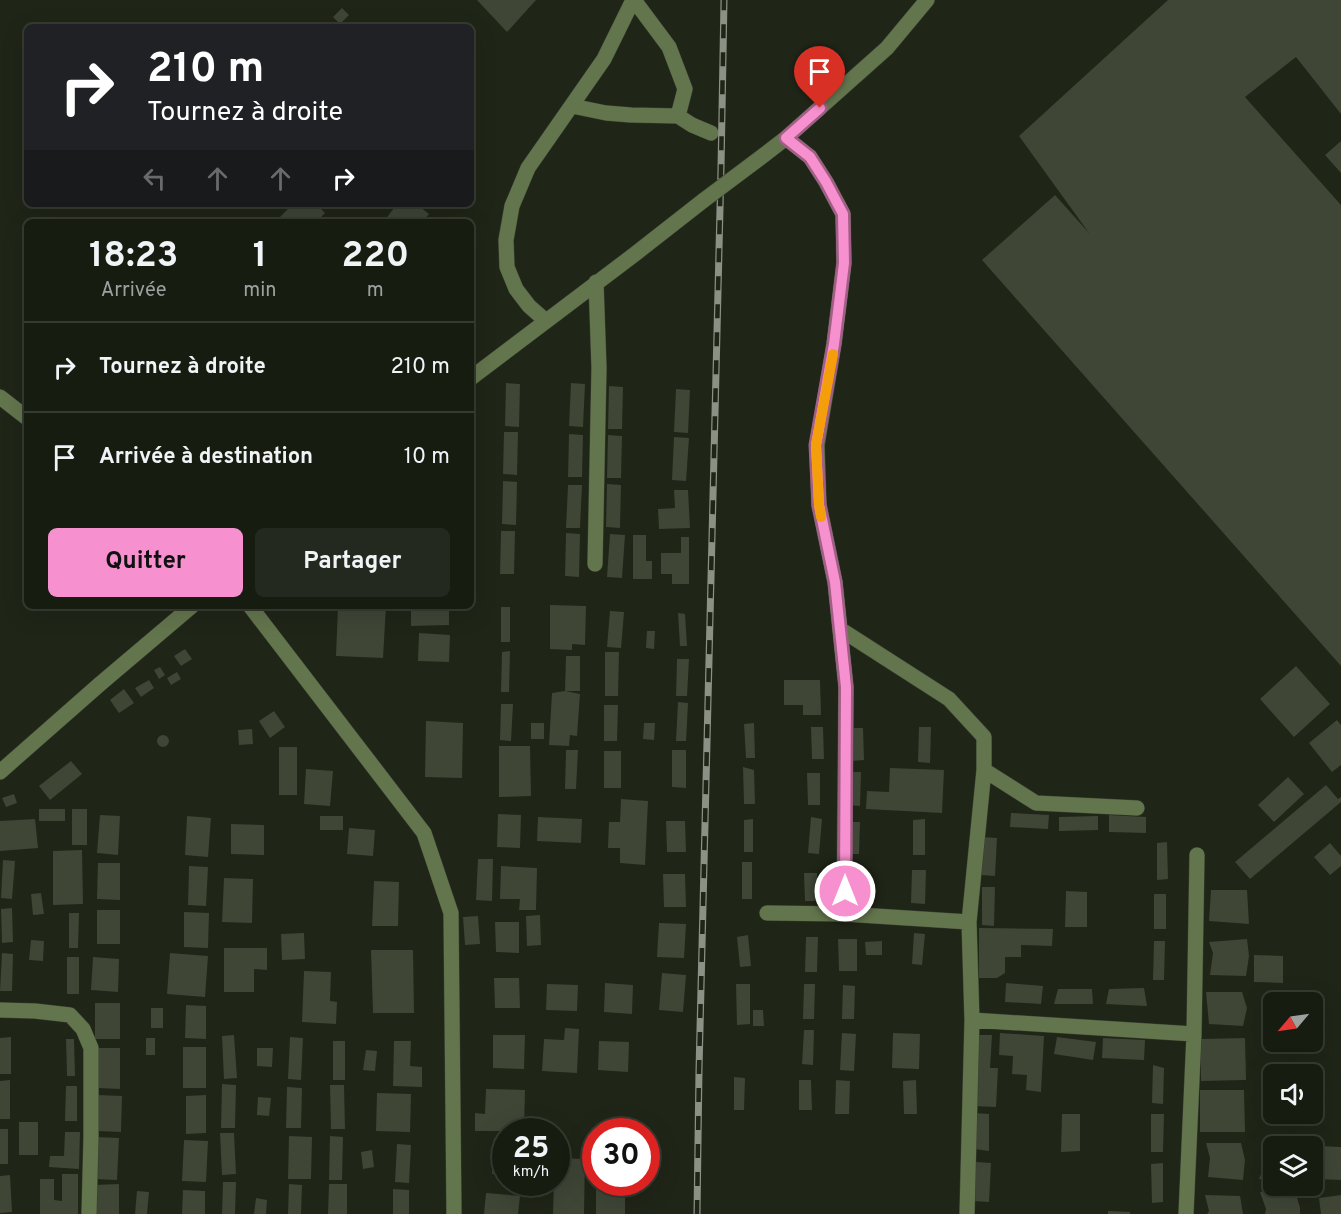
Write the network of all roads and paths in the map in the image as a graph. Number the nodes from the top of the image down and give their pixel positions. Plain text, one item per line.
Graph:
1 (633, 0) edge
2 (927, 0) edge
3 (572, 106) junction
4 (678, 116) junction
5 (711, 133) dead end
6 (786, 138) junction
7 (596, 282) junction
8 (546, 321) junction
9 (474, 376) edge
10 (0, 397) edge
11 (24, 416) edge
12 (595, 564) dead end
13 (188, 609) edge
14 (252, 609) edge
15 (840, 629) junction
16 (984, 770) junction
17 (0, 772) edge
18 (1137, 808) dead end
19 (1197, 855) dead end
20 (766, 913) dead end
21 (844, 914) junction
22 (969, 922) junction
23 (0, 1010) edge
24 (972, 1020) junction
25 (1194, 1034) junction
26 (89, 1214) edge
27 (454, 1214) edge
28 (967, 1214) edge
29 (1186, 1214) edge

1 - 3 street
1 - 4 street
2 - 6 street
3 - 4 street
3 - 8 street
4 - 5 street
6 - 7 street, bridge
6 - 15 street
7 - 8 street
7 - 12 street
8 - 9 street
10 - 11 street
13 - 17 street
14 - 27 street
15 - 16 street
15 - 21 street
16 - 18 street
16 - 22 street
19 - 25 street
20 - 21 street
21 - 22 street
22 - 24 street
23 - 26 street
24 - 25 street
24 - 28 street
25 - 29 street

